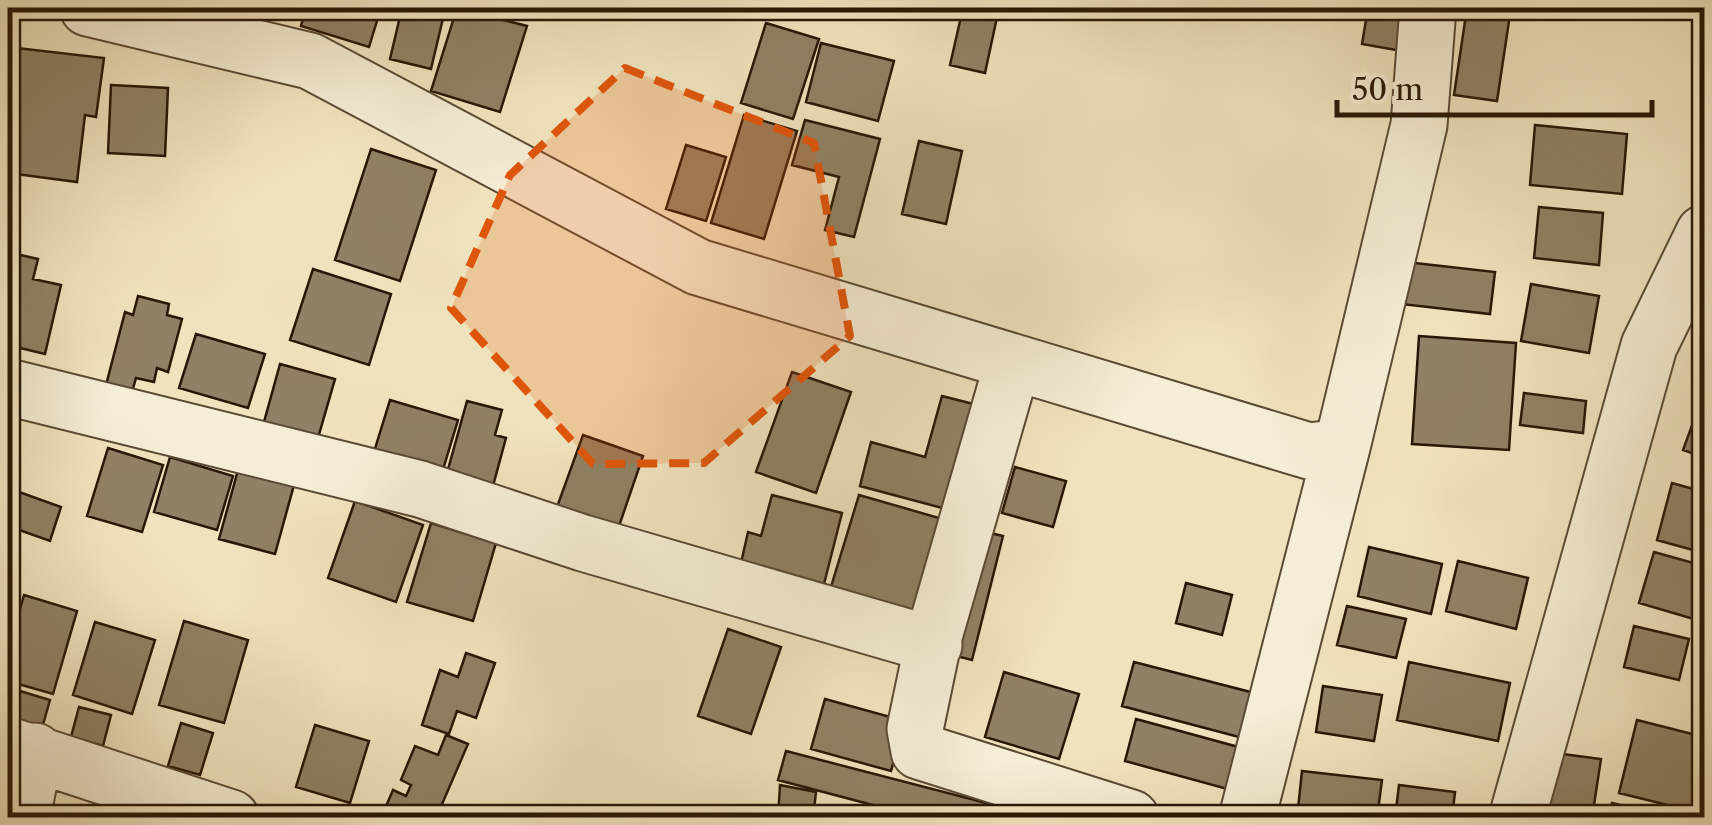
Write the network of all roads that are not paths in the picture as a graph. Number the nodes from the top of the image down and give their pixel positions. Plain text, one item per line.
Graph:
1 (88, 8) edge
2 (1428, 8) edge
3 (1704, 233) edge
4 (1014, 362) junction
5 (8, 386) edge
6 (1342, 446) junction
7 (934, 644) junction
8 (21, 748) edge
9 (22, 818) edge
10 (231, 818) edge
11 (1131, 818) edge
12 (1247, 818) edge
13 (1517, 818) edge

1 - 4 street
2 - 6 street
3 - 13 street
4 - 6 street
4 - 7 street
5 - 7 street
6 - 12 street
7 - 11 street
8 - 9 street
8 - 10 street

